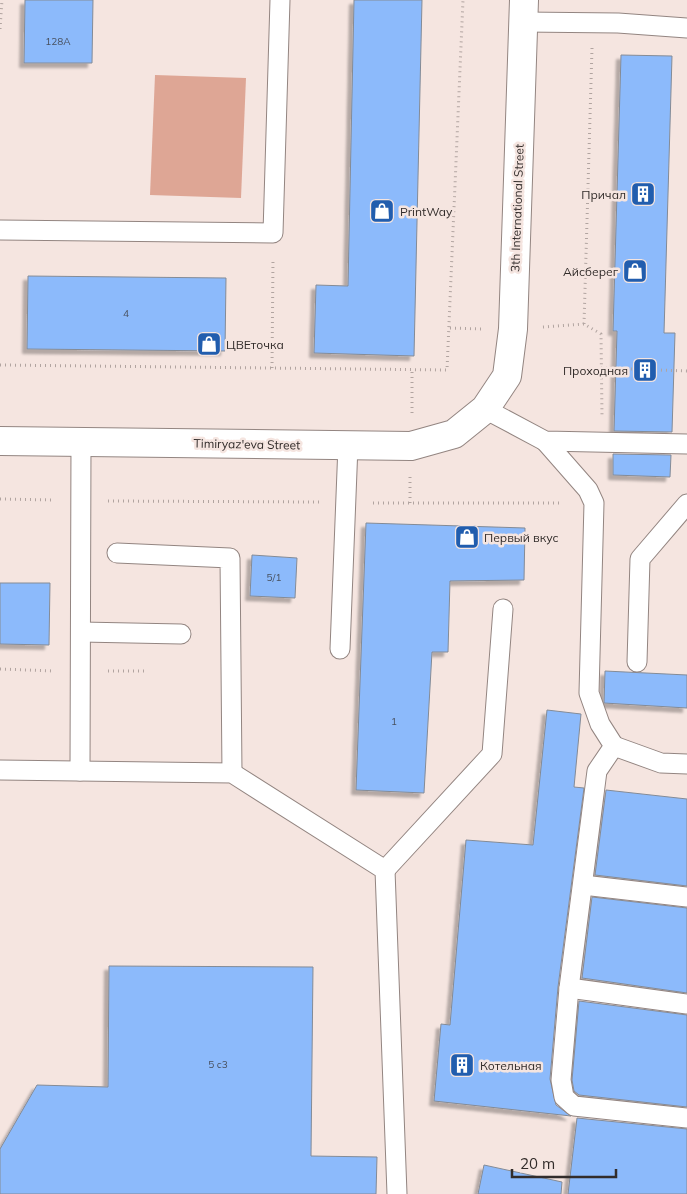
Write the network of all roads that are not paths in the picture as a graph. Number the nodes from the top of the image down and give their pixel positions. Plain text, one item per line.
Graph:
1 (280, 0) edge
2 (524, 11) edge
3 (687, 28) edge
4 (0, 230) edge
5 (485, 410) junction
6 (0, 441) edge
7 (545, 441) junction
8 (81, 442) junction
9 (687, 444) edge
10 (348, 445) junction
11 (687, 504) edge
12 (117, 554) dead end
13 (503, 609) dead end
14 (81, 632) junction
15 (181, 634) dead end
16 (340, 649) dead end
17 (637, 662) dead end
18 (614, 746) junction
19 (687, 764) edge
20 (0, 770) edge
21 (80, 771) junction
22 (232, 773) junction
23 (386, 870) junction
24 (583, 885) junction
25 (687, 897) edge
26 (569, 988) junction
27 (687, 1004) edge
28 (687, 1118) edge
29 (397, 1194) edge

1 - 4 lane
2 - 3 lane
2 - 5 street, 3th International Street
5 - 7 lane
5 - 10 street, Timiryaz'eva Street
6 - 8 street, Timiryaz'eva Street
7 - 9 lane
7 - 18 lane
8 - 10 street, Timiryaz'eva Street
8 - 14 lane
10 - 16 lane
11 - 17 lane
12 - 22 lane
13 - 23 lane
14 - 15 lane
14 - 21 lane
18 - 19 lane
18 - 24 lane
20 - 21 lane
21 - 22 lane
22 - 23 lane
23 - 29 lane
24 - 25 lane
24 - 26 lane
26 - 27 lane
26 - 28 lane

